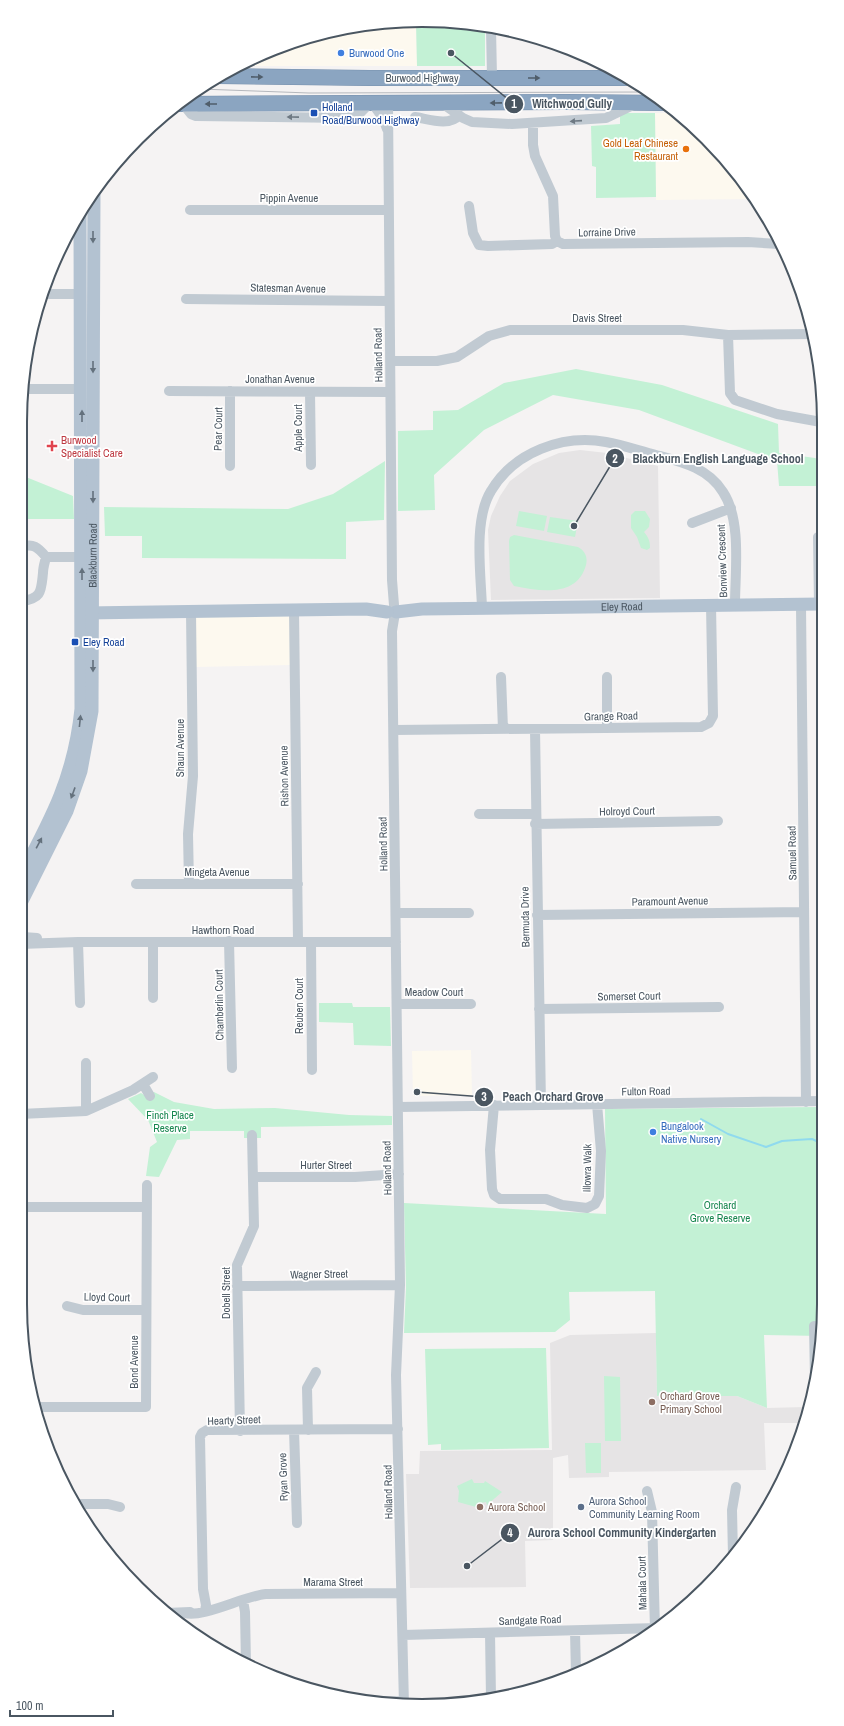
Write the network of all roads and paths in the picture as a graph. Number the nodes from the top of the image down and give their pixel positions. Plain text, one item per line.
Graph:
1 (491, 33) edge
2 (232, 76) edge
3 (614, 77) edge
4 (386, 78) junction
5 (492, 78) junction
6 (639, 103) junction
7 (654, 103) edge
8 (189, 104) edge
9 (371, 104) junction
10 (388, 104) junction
11 (443, 104) junction
12 (459, 115) junction
13 (415, 117) dead end
14 (533, 124) junction
15 (387, 129) junction
16 (94, 204) edge
17 (469, 206) dead end
18 (190, 210) dead end
19 (387, 210) junction
20 (80, 224) edge
21 (558, 241) junction
22 (774, 244) edge
23 (48, 294) edge
24 (81, 294) junction
25 (186, 299) dead end
26 (389, 301) junction
27 (807, 334) edge
28 (728, 335) junction
29 (390, 362) junction
30 (29, 389) edge
31 (87, 389) junction
32 (169, 391) dead end
33 (230, 391) junction
34 (310, 392) junction
35 (390, 392) junction
36 (817, 421) edge
37 (310, 465) dead end
38 (230, 466) dead end
39 (731, 508) junction
40 (692, 523) dead end
41 (27, 546) edge
42 (46, 557) junction
43 (82, 557) junction
44 (27, 600) edge
45 (817, 604) edge
46 (711, 605) junction
47 (735, 605) junction
48 (801, 605) junction
49 (482, 608) junction
50 (392, 609) junction
51 (294, 610) junction
52 (191, 612) junction
53 (88, 613) junction
54 (502, 677) dead end
55 (607, 677) dead end
56 (607, 728) junction
57 (502, 729) junction
58 (535, 729) junction
59 (394, 730) junction
60 (479, 814) dead end
61 (535, 819) junction
62 (718, 821) dead end
63 (27, 864) edge
64 (40, 865) junction
65 (27, 884) edge
66 (136, 884) dead end
67 (188, 884) junction
68 (298, 884) junction
69 (27, 891) edge
70 (804, 912) junction
71 (396, 913) junction
72 (470, 913) dead end
73 (537, 915) junction
74 (27, 938) edge
75 (229, 941) junction
76 (50, 942) junction
77 (78, 942) junction
78 (153, 942) junction
79 (298, 942) junction
80 (311, 942) junction
81 (396, 942) junction
82 (27, 944) edge
83 (153, 998) dead end
84 (80, 1004) dead end
85 (397, 1004) junction
86 (471, 1004) dead end
87 (719, 1007) dead end
88 (539, 1009) junction
89 (86, 1063) dead end
90 (232, 1068) dead end
91 (312, 1070) dead end
92 (153, 1077) dead end
93 (143, 1084) junction
94 (150, 1096) dead end
95 (806, 1102) junction
96 (817, 1102) edge
97 (597, 1104) junction
98 (494, 1105) junction
99 (541, 1105) junction
100 (398, 1107) junction
101 (86, 1111) junction
102 (27, 1114) edge
103 (252, 1134) dead end
104 (399, 1174) junction
105 (253, 1177) junction
106 (147, 1185) dead end
107 (27, 1207) edge
108 (147, 1207) junction
109 (400, 1285) junction
110 (237, 1286) junction
111 (67, 1306) dead end
112 (146, 1310) junction
113 (814, 1326) dead end
114 (814, 1350) edge
115 (316, 1372) dead end
116 (40, 1407) edge
117 (398, 1429) junction
118 (294, 1430) junction
119 (308, 1430) junction
120 (240, 1431) junction
121 (736, 1487) dead end
122 (646, 1491) dead end
123 (81, 1504) edge
124 (120, 1507) dead end
125 (297, 1523) dead end
126 (733, 1547) edge
127 (401, 1593) junction
128 (241, 1599) junction
129 (204, 1608) junction
130 (177, 1613) edge
131 (656, 1621) edge
132 (645, 1629) edge
133 (575, 1631) junction
134 (490, 1633) junction
135 (403, 1635) junction
136 (246, 1657) edge
137 (576, 1668) edge
138 (490, 1693) edge
139 (404, 1698) edge

1 - 5 street
2 -> 4 highway, Burwood Highway
5 -> 3 highway, Burwood Highway
4 - 5 highway, Burwood Highway
4 - 10 highway
6 - 7 highway
6 -> 11 highway
6 -> 14 street
9 -> 8 highway
9 - 10 highway
9 - 15 street, Holland Road
10 - 11 highway
10 - 15 street, Holland Road
11 - 12 street
12 - 13 street
12 - 14 street
14 - 21 street
15 - 19 street, Holland Road
16 -> 31 main road, Blackburn Road
17 - 21 street, Lorraine Drive
18 - 19 street, Pippin Avenue
19 - 26 street, Holland Road
20 - 24 main road, Blackburn Road
21 - 22 street, Lorraine Drive
23 - 24 street
24 - 31 main road, Blackburn Road
25 - 26 street, Statesman Avenue
26 - 29 street, Holland Road
27 - 28 street, Davis Street
28 - 29 street, Davis Street
28 - 36 street
29 - 35 street, Holland Road
30 - 31 street
43 -> 31 main road, Blackburn Road
31 -> 53 main road, Blackburn Road
32 - 33 street, Jonathan Avenue
33 - 34 street, Jonathan Avenue
33 - 38 street, Pear Court
34 - 35 street, Jonathan Avenue
34 - 37 street, Apple Court
35 - 50 street, Holland Road
39 - 40 street
39 - 47 street, Bonview Crescent
39 - 49 street, Bonview Crescent
41 - 42 street
42 - 43 street
42 - 44 street
53 -> 43 main road, Blackburn Road
45 - 48 main road, Eley Road
46 - 47 main road, Eley Road
46 - 49 main road, Eley Road
46 - 56 street, Grange Road
47 - 48 main road, Eley Road
48 - 70 street, Samuel Road
49 - 50 main road, Eley Road
50 - 51 main road, Eley Road
50 - 59 street, Holland Road
51 - 52 main road, Eley Road
51 - 68 street, Rishon Avenue
52 - 53 main road, Eley Road
52 - 67 street, Shaun Avenue
63 -> 53 main road, Blackburn Road
53 -> 64 main road, Blackburn Road
54 - 57 street
55 - 56 street
56 - 58 street, Grange Road
57 - 58 street, Grange Road
57 - 59 street, Grange Road
58 - 61 street, Bermuda Drive
59 - 71 street, Holland Road
60 - 61 street, Holroyd Court
61 - 62 street, Holroyd Court
61 - 73 street, Bermuda Drive
64 - 65 main road
64 - 69 main road, Blackburn Road
66 - 67 street, Mingeta Avenue
67 - 68 street, Mingeta Avenue
68 - 79 street, Rishon Avenue
70 - 73 street, Paramount Avenue
70 - 95 street, Samuel Road
71 - 72 street
71 - 81 street, Holland Road
73 - 88 street, Bermuda Drive
74 - 76 street, Hawthorn Road
75 - 78 street, Hawthorn Road
75 - 79 street, Hawthorn Road
75 - 90 street, Chamberlin Court
76 - 77 street, Hawthorn Road
76 - 82 street, Hawthorn Road
77 - 78 street, Hawthorn Road
77 - 84 street
78 - 83 street
79 - 80 street, Hawthorn Road
80 - 81 street, Hawthorn Road
80 - 91 street, Reuben Court
81 - 85 street, Holland Road
85 - 86 street, Meadow Court
85 - 100 street, Holland Road
87 - 88 street, Somerset Court
88 - 99 street, Bermuda Drive
89 - 101 street
92 - 93 street
93 - 94 street
93 - 101 street
95 - 96 street, Fulton Road
95 - 97 street, Fulton Road
97 - 98 street, Illowra Walk
97 - 99 street, Fulton Road
98 - 99 street, Fulton Road
98 - 100 street, Fulton Road
100 - 104 street, Holland Road
101 - 102 street
103 - 105 street, Dobell Street
104 - 105 street, Hurter Street
104 - 109 street, Holland Road
105 - 110 street, Dobell Street
106 - 108 street, Bond Avenue
107 - 108 street
108 - 112 street, Bond Avenue
109 - 110 street, Wagner Street
109 - 117 street, Holland Road
110 - 120 street, Dobell Street
111 - 112 street, Lloyd Court
112 - 116 street, Bond Avenue
113 - 114 street
115 - 119 street
117 - 119 street, Hearty Street
117 - 127 street, Holland Road
118 - 119 street, Hearty Street
118 - 120 street, Hearty Street
118 - 125 street, Ryan Grove
120 - 129 street, Hearty Street
121 - 126 street
122 - 131 street, Mahala Court
123 - 124 street
127 - 128 street, Marama Street
127 - 135 street, Holland Road
128 - 129 street, Marama Street
128 - 136 street
129 - 130 street, Marama Street
132 - 133 street, Sandgate Road
133 - 134 street, Sandgate Road
133 - 137 street
134 - 135 street, Sandgate Road
134 - 138 street
135 - 139 street, Holland Road

